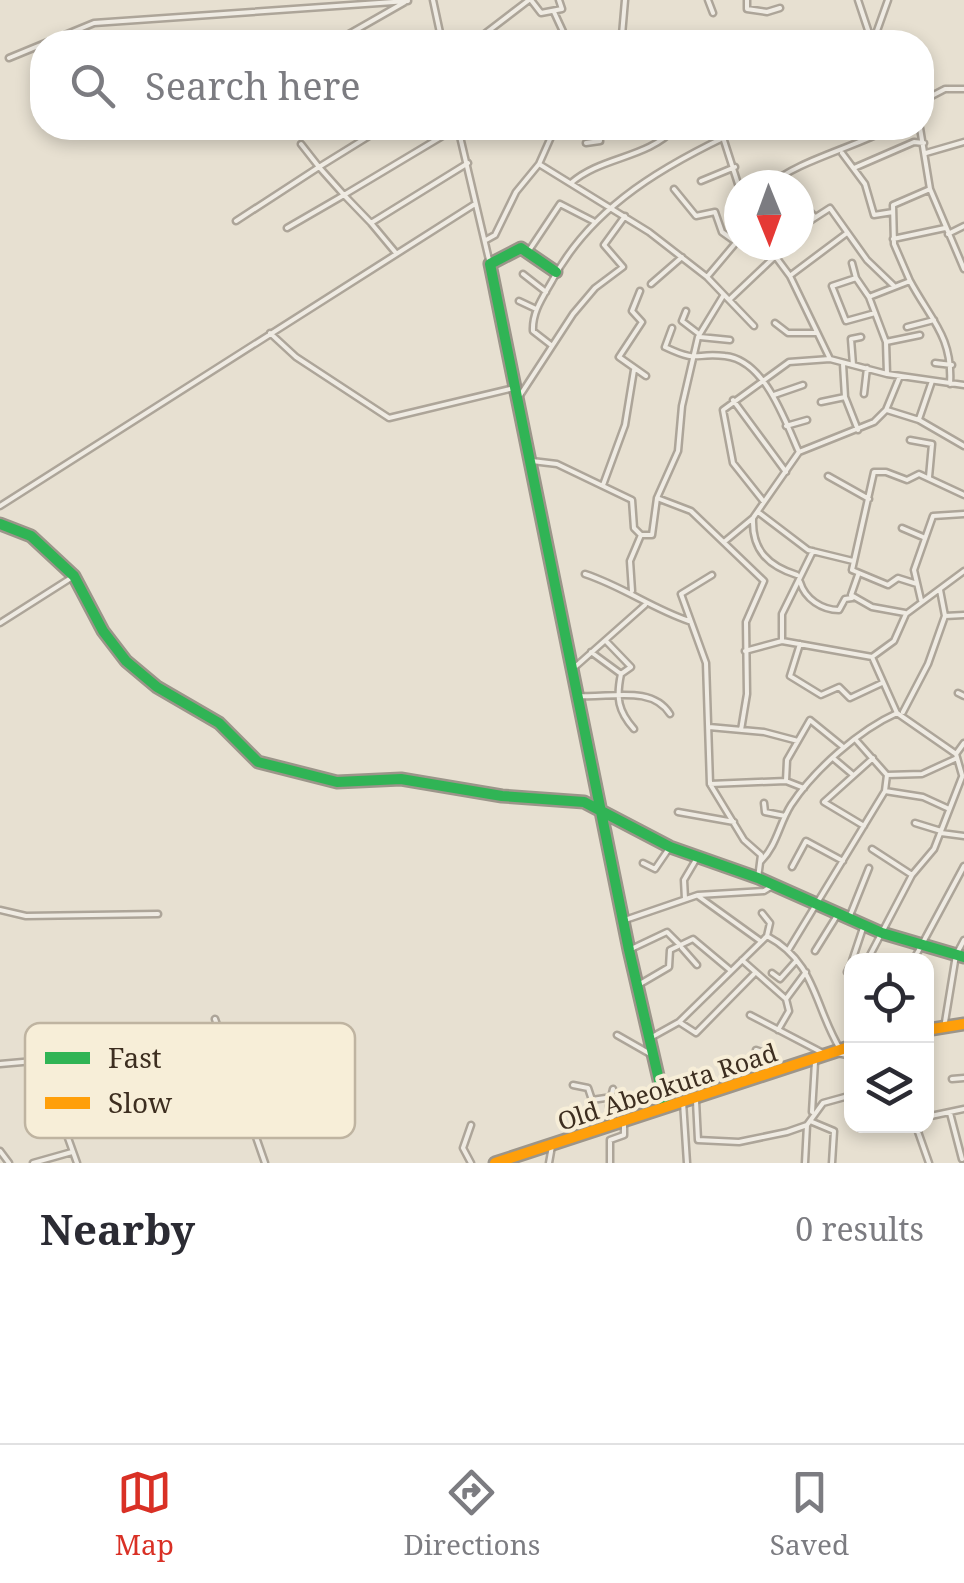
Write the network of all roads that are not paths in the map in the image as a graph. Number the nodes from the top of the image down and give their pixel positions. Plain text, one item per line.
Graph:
1 (409, 0) edge
2 (441, 0) edge
3 (530, 0) edge
4 (559, 0) edge
5 (626, 0) edge
6 (708, 0) edge
7 (747, 0) edge
8 (858, 0) edge
9 (888, 0) edge
10 (433, 3) edge
11 (780, 8) dead end
12 (554, 12) junction
13 (713, 13) dead end
14 (77, 30) edge
15 (355, 30) edge
16 (439, 30) edge
17 (485, 30) edge
18 (562, 30) edge
19 (623, 30) edge
20 (869, 30) edge
21 (877, 30) edge
22 (30, 49) edge
23 (9, 58) dead end
24 (964, 89) edge
25 (934, 95) edge
26 (363, 140) edge
27 (437, 140) edge
28 (461, 140) edge
29 (550, 140) edge
30 (600, 140) edge
31 (663, 140) edge
32 (718, 140) edge
33 (724, 140) edge
34 (866, 140) edge
35 (923, 140) edge
36 (964, 142) edge
37 (586, 143) dead end
38 (924, 143) junction
39 (300, 144) dead end
40 (842, 152) junction
41 (926, 152) junction
42 (468, 163) junction
43 (540, 164) junction
44 (734, 167) junction
45 (319, 168) junction
46 (853, 168) junction
47 (735, 170) edge
48 (792, 170) edge
49 (701, 182) dead end
50 (570, 184) junction
51 (674, 189) dead end
52 (930, 189) junction
53 (344, 195) junction
54 (476, 204) junction
55 (605, 208) junction
56 (894, 212) junction
57 (625, 216) junction
58 (815, 217) edge
59 (236, 221) dead end
60 (592, 222) junction
61 (371, 223) junction
62 (964, 226) edge
63 (287, 228) dead end
64 (947, 231) junction
65 (724, 233) edge
66 (848, 233) junction
67 (893, 239) junction
68 (485, 240) junction
69 (528, 252) junction
70 (396, 253) junction
71 (682, 257) junction
72 (724, 257) edge
73 (964, 259) edge
74 (767, 260) edge
75 (778, 260) edge
76 (957, 262) junction
77 (852, 263) dead end
78 (490, 264) junction
79 (964, 269) edge
80 (556, 272) junction
81 (523, 274) dead end
82 (790, 276) junction
83 (707, 277) junction
84 (856, 278) junction
85 (910, 281) junction
86 (651, 284) dead end
87 (894, 286) junction
88 (546, 292) junction
89 (640, 292) dead end
90 (726, 298) junction
91 (869, 298) junction
92 (520, 302) dead end
93 (536, 310) junction
94 (686, 311) dead end
95 (875, 313) junction
96 (934, 320) junction
97 (775, 323) dead end
98 (754, 326) dead end
99 (908, 327) dead end
100 (672, 328) dead end
101 (270, 333) junction
102 (817, 333) junction
103 (920, 335) dead end
104 (699, 336) junction
105 (860, 337) dead end
106 (730, 340) dead end
107 (886, 342) junction
108 (551, 345) junction
109 (830, 359) junction
110 (692, 360) junction
111 (935, 363) dead end
112 (843, 364) junction
113 (853, 364) junction
114 (952, 364) junction
115 (868, 368) junction
116 (634, 370) junction
117 (887, 374) junction
118 (646, 376) dead end
119 (900, 376) junction
120 (932, 381) junction
121 (763, 383) junction
122 (803, 384) dead end
123 (950, 384) junction
124 (964, 385) edge
125 (517, 393) junction
126 (864, 394) dead end
127 (773, 395) junction
128 (845, 398) junction
129 (733, 400) junction
130 (821, 402) dead end
131 (886, 410) junction
132 (807, 420) dead end
133 (919, 420) junction
134 (786, 426) junction
135 (858, 430) junction
136 (910, 440) dead end
137 (964, 446) edge
138 (799, 452) junction
139 (532, 461) junction
140 (786, 472) junction
141 (828, 476) dead end
142 (929, 477) junction
143 (603, 486) junction
144 (964, 495) edge
145 (657, 498) junction
146 (869, 499) junction
147 (764, 502) junction
148 (0, 506) edge
149 (758, 512) junction
150 (964, 514) edge
151 (753, 518) junction
152 (0, 524) edge
153 (902, 528) dead end
154 (641, 535) junction
155 (923, 537) junction
156 (724, 542) junction
157 (813, 551) junction
158 (852, 561) junction
159 (964, 571) edge
160 (586, 574) dead end
161 (712, 575) dead end
162 (858, 575) junction
163 (74, 576) junction
164 (798, 578) junction
165 (917, 584) junction
166 (940, 590) junction
167 (632, 591) junction
168 (852, 598) junction
169 (922, 601) junction
170 (645, 606) junction
171 (906, 614) junction
172 (964, 614) edge
173 (945, 616) junction
174 (689, 621) junction
175 (0, 622) edge
176 (782, 641) junction
177 (606, 642) junction
178 (800, 644) junction
179 (745, 651) junction
180 (591, 652) junction
181 (872, 657) junction
182 (575, 667) junction
183 (621, 674) junction
184 (882, 683) junction
185 (581, 696) junction
186 (616, 697) junction
187 (899, 713) junction
188 (670, 714) dead end
189 (708, 727) junction
190 (634, 730) dead end
191 (741, 730) junction
192 (856, 740) junction
193 (798, 741) junction
194 (964, 743) edge
195 (842, 746) junction
196 (956, 756) junction
197 (833, 758) junction
198 (873, 758) junction
199 (852, 774) junction
200 (887, 775) junction
201 (963, 778) edge
202 (786, 781) junction
203 (710, 784) junction
204 (804, 788) junction
205 (885, 791) junction
206 (764, 803) dead end
207 (947, 808) junction
208 (602, 812) junction
209 (678, 812) dead end
210 (785, 816) junction
211 (734, 822) junction
212 (915, 823) dead end
213 (864, 826) junction
214 (941, 832) junction
215 (964, 836) edge
216 (670, 847) junction
217 (872, 848) dead end
218 (697, 858) junction
219 (761, 861) junction
220 (843, 861) junction
221 (643, 864) dead end
222 (964, 866) edge
223 (792, 867) dead end
224 (870, 868) dead end
225 (912, 875) junction
226 (758, 878) junction
227 (774, 885) junction
228 (698, 896) junction
229 (685, 898) junction
230 (819, 907) junction
231 (0, 910) edge
232 (762, 913) dead end
233 (158, 914) dead end
234 (844, 916) junction
235 (624, 920) junction
236 (864, 925) junction
237 (882, 933) junction
238 (767, 936) junction
239 (759, 940) junction
240 (964, 940) edge
241 (919, 944) junction
242 (681, 946) junction
243 (629, 950) junction
244 (789, 950) junction
245 (815, 951) dead end
246 (855, 953) edge
247 (871, 953) edge
248 (916, 953) edge
249 (960, 956) edge
250 (742, 960) junction
251 (796, 961) junction
252 (697, 965) dead end
253 (730, 970) junction
254 (806, 972) junction
255 (772, 973) dead end
256 (754, 974) junction
257 (640, 984) junction
258 (786, 999) junction
259 (750, 1015) dead end
260 (215, 1020) dead end
261 (679, 1022) junction
262 (216, 1023) edge
263 (964, 1024) edge
264 (944, 1027) junction
265 (934, 1029) edge
266 (778, 1030) junction
267 (617, 1035) dead end
268 (652, 1037) junction
269 (756, 1050) dead end
270 (833, 1051) edge
271 (656, 1058) junction
272 (25, 1062) edge
273 (0, 1064) edge
274 (768, 1073) junction
275 (964, 1078) edge
276 (952, 1079) dead end
277 (573, 1085) dead end
278 (613, 1090) dead end
279 (612, 1097) junction
280 (844, 1097) edge
281 (696, 1098) junction
282 (683, 1102) junction
283 (666, 1107) junction
284 (964, 1109) edge
285 (950, 1112) junction
286 (934, 1115) edge
287 (810, 1121) junction
288 (618, 1124) junction
289 (471, 1125) dead end
290 (918, 1133) edge
291 (67, 1138) edge
292 (255, 1138) edge
293 (552, 1146) junction
294 (0, 1151) edge
295 (72, 1152) junction
296 (962, 1159) edge
297 (9, 1163) edge
298 (34, 1163) edge
299 (77, 1163) edge
300 (264, 1163) edge
301 (471, 1163) edge
302 (497, 1163) edge
303 (549, 1163) edge
304 (610, 1163) edge
305 (687, 1163) edge
306 (805, 1163) edge
307 (832, 1163) edge
308 (929, 1163) edge

1 - 14 street
1 - 15 street
2 - 10 street
3 - 12 street
3 - 17 street
4 - 12 street
5 - 19 street
6 - 13 street
7 - 11 street
8 - 20 street
9 - 21 street
10 - 16 street
12 - 18 street
22 - 23 street
24 - 25 street
26 - 45 street
27 - 53 street
28 - 42 street
29 - 43 street
30 - 37 street
31 - 50 street
32 - 55 street
33 - 44 street
34 - 40 street
35 - 38 street
36 - 41 street
38 - 41 street
38 - 46 street
39 - 45 street
40 - 46 street
40 - 48 street
41 - 52 street
42 - 54 street
42 - 61 street
43 - 50 street
43 - 68 street
44 - 47 street
44 - 49 street
45 - 53 street
45 - 59 street
46 - 56 street
50 - 55 street
51 - 65 street
52 - 56 street
52 - 64 street
53 - 61 street
53 - 63 street
54 - 68 street
54 - 70 street
55 - 57 street
55 - 60 street
56 - 67 street
57 - 71 street
57 - 108 street
58 - 66 street
60 - 69 street
60 - 80 street
61 - 70 street
62 - 64 street
64 - 67 street
64 - 76 street
66 - 82 street
66 - 87 street
67 - 85 street
68 - 78 street
69 - 78 main road
69 - 80 main road
70 - 101 street
71 - 83 street
71 - 86 street
72 - 83 street
73 - 76 street
74 - 90 street
75 - 82 street
76 - 79 street
77 - 84 street
78 - 125 main road
80 - 88 street
81 - 88 street
82 - 102 street
83 - 90 street
84 - 91 street
84 - 95 street
85 - 87 street
85 - 96 street
87 - 91 street
88 - 93 street
89 - 116 street
90 - 98 street
90 - 104 street
91 - 95 street
92 - 93 street
93 - 108 street
94 - 104 street
95 - 107 street
96 - 99 street
96 - 114 street
97 - 102 street
100 - 110 street
101 - 125 street
101 - 148 street
102 - 109 street
103 - 107 street
104 - 106 street
104 - 110 street
105 - 113 street
107 - 117 street
108 - 125 street
109 - 112 street
109 - 121 street
110 - 121 street
110 - 145 street
111 - 114 street
112 - 113 street
112 - 128 street
113 - 115 street
114 - 123 street
115 - 117 street
115 - 126 street
116 - 118 street
116 - 143 street
117 - 119 street
119 - 120 street
119 - 131 street
120 - 123 street
120 - 133 street
121 - 127 street
121 - 129 street
122 - 127 street
123 - 124 street
125 - 139 main road
127 - 134 street
128 - 130 street
128 - 135 street
129 - 140 street
129 - 147 street
131 - 133 street
131 - 135 street
132 - 134 street
133 - 137 street
134 - 138 street
135 - 138 street
136 - 142 street
138 - 140 street
139 - 143 street
139 - 182 main road
140 - 147 street
141 - 146 street
142 - 144 street
142 - 146 street
143 - 154 street
145 - 154 street
145 - 156 street
146 - 158 street
147 - 149 street
149 - 151 street
149 - 157 street
150 - 155 street
151 - 156 street
151 - 164 street
152 - 163 main road
153 - 155 street
154 - 167 street
155 - 165 street
156 - 179 street
157 - 158 street
157 - 164 street
158 - 162 street
159 - 166 street
160 - 167 street
161 - 174 street
162 - 165 street
162 - 168 street
163 - 175 street
163 - 208 main road
164 - 168 street
164 - 176 street
165 - 169 street
166 - 169 street
166 - 173 street
167 - 170 street
168 - 171 street
169 - 171 street
170 - 174 street
170 - 177 street
171 - 181 street
172 - 173 street
173 - 187 street
174 - 189 street
176 - 178 street
176 - 179 street
177 - 180 street
177 - 183 street
178 - 181 street
178 - 184 street
179 - 191 street
180 - 182 street
180 - 183 street
181 - 184 street
182 - 185 main road
183 - 186 street
184 - 187 street
185 - 186 street
185 - 208 main road
186 - 188 street
186 - 190 street
187 - 192 street
187 - 196 street
189 - 191 street
189 - 203 street
191 - 193 street
192 - 195 street
192 - 198 street
193 - 195 street
193 - 202 street
194 - 196 street
195 - 197 street
196 - 200 street
196 - 201 street
197 - 199 street
197 - 204 street
198 - 199 street
198 - 200 street
199 - 213 street
200 - 205 street
201 - 207 street
202 - 203 street
202 - 204 street
203 - 211 street
204 - 210 street
205 - 207 street
205 - 213 street
206 - 210 street
207 - 214 street
208 - 216 main road
208 - 235 main road
209 - 211 street
210 - 219 street
211 - 219 street
212 - 214 street
213 - 220 street
214 - 215 street
214 - 225 street
216 - 218 main road
216 - 221 street
217 - 225 street
218 - 226 main road
218 - 229 street
219 - 226 street
220 - 223 street
220 - 230 street
222 - 241 street
224 - 234 street
225 - 237 street
226 - 227 main road
227 - 228 street
227 - 230 main road
228 - 229 street
228 - 239 street
229 - 235 street
230 - 234 main road
230 - 244 street
231 - 233 street
232 - 238 street
234 - 236 main road
234 - 245 street
235 - 243 main road
236 - 237 main road
236 - 246 street
237 - 241 main road
237 - 247 street
238 - 239 street
238 - 244 street
239 - 250 street
240 - 249 street
241 - 248 street
241 - 249 main road
242 - 243 street
242 - 252 street
242 - 253 street
242 - 257 street
243 - 257 main road
244 - 251 street
249 - 264 street
250 - 253 street
250 - 256 street
251 - 254 street
251 - 255 street
253 - 261 street
254 - 258 street
254 - 270 street
256 - 258 street
256 - 261 street
257 - 268 main road
258 - 266 street
259 - 266 street
260 - 262 street
261 - 268 street
263 - 264 main road
264 - 265 main road
266 - 270 street
267 - 271 street
268 - 271 main road
269 - 274 street
270 - 274 main road, Old Abeokuta Road
270 - 287 street
271 - 283 main road
272 - 273 street
274 - 281 main road, Old Abeokuta Road
275 - 276 street
277 - 279 street
278 - 279 street
279 - 288 street
280 - 287 street
281 - 282 main road, Old Abeokuta Road
281 - 287 street
282 - 283 main road, Old Abeokuta Road
282 - 305 street
283 - 288 main road, Old Abeokuta Road
284 - 285 street
285 - 286 street
285 - 296 street
287 - 306 street
287 - 307 street
288 - 293 main road, Old Abeokuta Road
288 - 304 street
289 - 301 street
290 - 308 street
291 - 295 street
292 - 300 street
293 - 302 main road, Old Abeokuta Road
293 - 303 street
294 - 297 street
295 - 298 street
295 - 299 street

